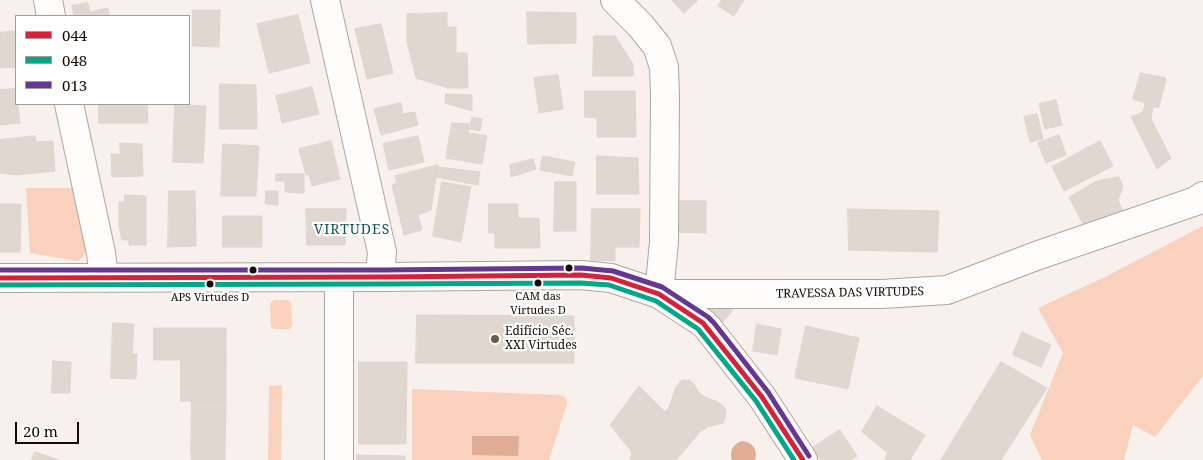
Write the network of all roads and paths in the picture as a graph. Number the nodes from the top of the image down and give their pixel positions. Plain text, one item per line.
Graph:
1 (48, 0) edge
2 (325, 0) edge
3 (615, 0) edge
4 (51, 15) edge
5 (69, 105) edge
6 (1203, 196) edge
7 (339, 277) junction
8 (384, 277) junction
9 (0, 278) edge
10 (104, 278) junction
11 (659, 294) junction
12 (339, 460) edge
13 (803, 460) edge

1 - 4 street
2 - 8 street
3 - 11 street
5 - 10 street
6 - 11 street, TRAVESSA DAS VIRTUDES
7 - 8 street
7 - 10 street
7 - 12 street
8 - 11 street
9 - 10 street
11 - 13 street

